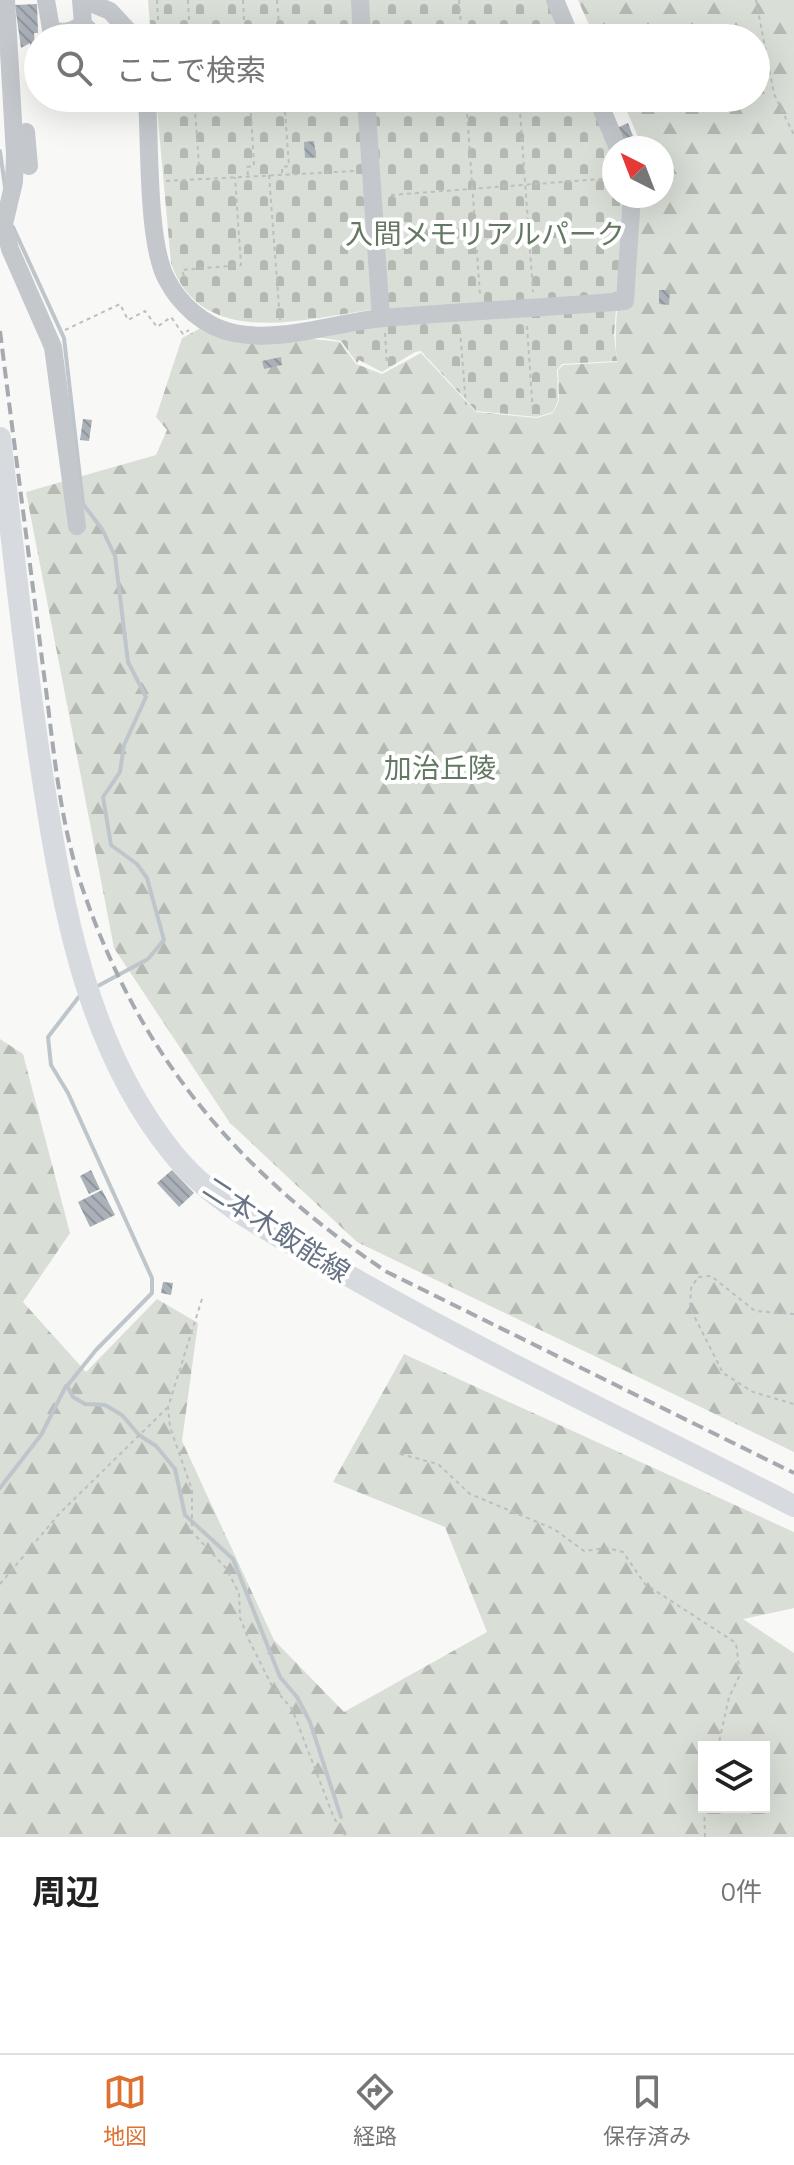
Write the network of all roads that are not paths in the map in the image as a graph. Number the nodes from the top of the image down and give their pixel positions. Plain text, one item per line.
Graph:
1 (6, 0) edge
2 (46, 0) edge
3 (360, 0) edge
4 (555, 0) edge
5 (84, 1) edge
6 (50, 24) edge
7 (83, 24) edge
8 (122, 24) edge
9 (361, 24) edge
10 (565, 24) edge
11 (12, 73) junction
12 (24, 108) edge
13 (24, 112) edge
14 (148, 112) edge
15 (367, 112) edge
16 (603, 112) edge
17 (613, 136) edge
18 (29, 166) dead end
19 (631, 208) edge
20 (382, 318) junction
21 (0, 438) edge
22 (3, 490) edge
23 (77, 526) dead end
24 (794, 1506) edge

1 - 11 lane
2 - 6 lane
3 - 9 lane
4 - 10 lane
5 - 7 lane
5 - 8 lane
11 - 12 lane
11 - 23 lane
13 - 18 lane
14 - 20 lane
15 - 20 lane
16 - 17 lane
19 - 20 lane
21 - 22 main road, 二本木飯能線
22 - 24 main road, 二本木飯能線

